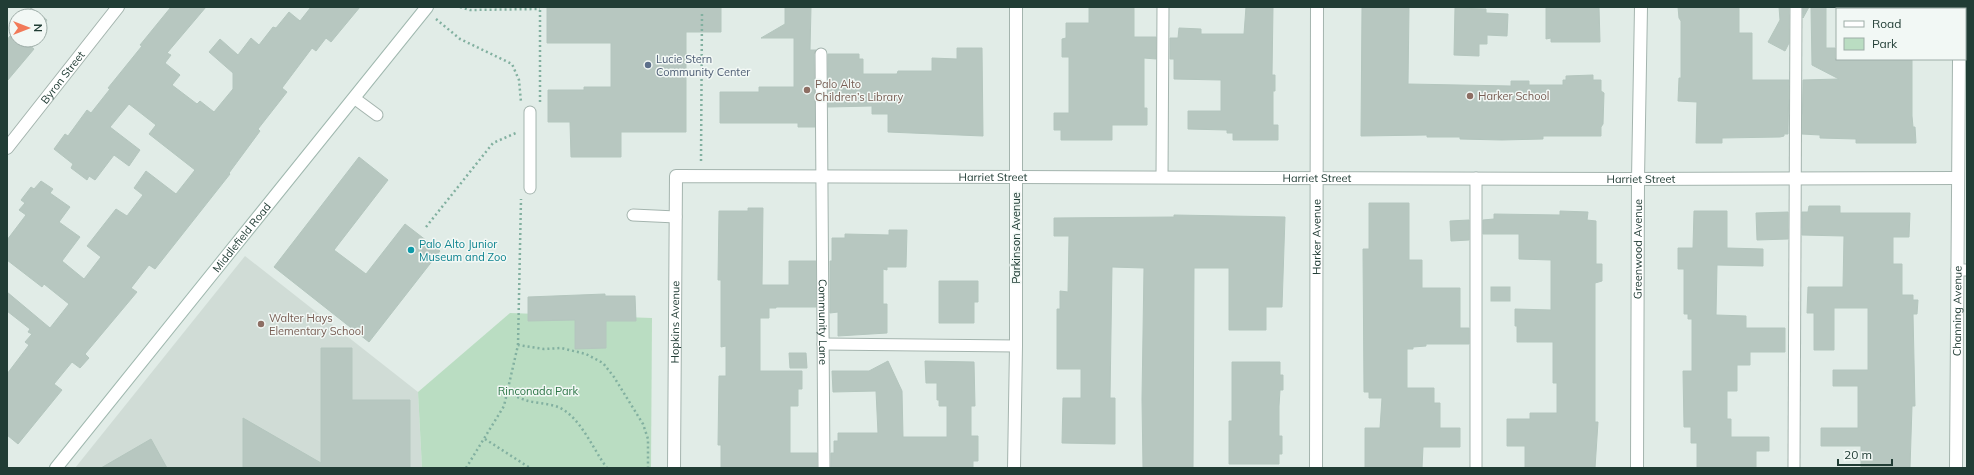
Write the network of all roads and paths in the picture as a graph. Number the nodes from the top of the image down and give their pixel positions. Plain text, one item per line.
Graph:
1 (118, 7) edge
2 (460, 7) edge
3 (1016, 7) edge
4 (1163, 7) edge
5 (1317, 7) edge
6 (1641, 7) edge
7 (1796, 7) edge
8 (424, 8) edge
9 (540, 8) edge
10 (702, 13) dead end
11 (821, 54) dead end
12 (1958, 60) edge
13 (354, 98) junction
14 (377, 115) dead end
15 (525, 115) junction
16 (520, 131) dead end
17 (7, 148) edge
18 (1963, 160) edge
19 (676, 176) joint
20 (701, 176) junction
21 (822, 176) junction
22 (1016, 177) junction
23 (1162, 177) junction
24 (1317, 178) junction
25 (1476, 178) junction
26 (1958, 178) junction
27 (1638, 179) junction
28 (1796, 179) junction
29 (526, 192) joint
30 (633, 215) dead end
31 (676, 217) junction
32 (426, 227) dead end
33 (1962, 270) edge
34 (823, 344) junction
35 (518, 345) junction
36 (1016, 346) junction
37 (508, 393) junction
38 (485, 439) junction
39 (56, 468) edge
40 (466, 468) edge
41 (530, 468) edge
42 (607, 468) edge
43 (648, 468) edge
44 (674, 468) edge
45 (824, 468) edge
46 (1014, 468) edge
47 (1316, 468) edge
48 (1476, 468) edge
49 (1637, 468) edge
50 (1794, 468) edge
51 (1956, 468) edge

1 - 17 street, Byron Street
2 - 9 path
3 - 22 street, Parkinson Avenue
4 - 23 lane
5 - 24 street, Harker Avenue
6 - 27 street, Greenwood Avenue
7 - 28 lane
8 - 13 street, Middlefield Road
8 - 15 path
9 - 15 path
10 - 20 path
11 - 21 lane, Community Lane
12 - 18 street, Channing Avenue
13 - 14 lane
13 - 39 street, Middlefield Road
15 - 29 lane
16 - 32 path
18 - 26 street, Channing Avenue
19 - 20 street, Harriet Street
19 - 31 street, Hopkins Avenue
20 - 21 street, Harriet Street
21 - 22 street, Harriet Street
21 - 34 lane, Community Lane
22 - 23 street, Harriet Street
22 - 36 street, Parkinson Avenue
23 - 24 street, Harriet Street
24 - 25 street, Harriet Street
24 - 47 street, Harker Avenue
25 - 27 street, Harriet Street
25 - 48 lane
26 - 28 street, Harriet Street
26 - 33 street, Channing Avenue
27 - 28 street, Harriet Street
27 - 49 street, Greenwood Avenue
28 - 50 lane
29 - 35 path
30 - 31 lane
31 - 44 street, Hopkins Avenue
33 - 51 street, Channing Avenue
34 - 36 lane
34 - 45 lane, Community Lane
35 - 37 path
35 - 43 path
36 - 46 street, Parkinson Avenue
37 - 38 path
37 - 42 path
38 - 40 path
38 - 41 path

